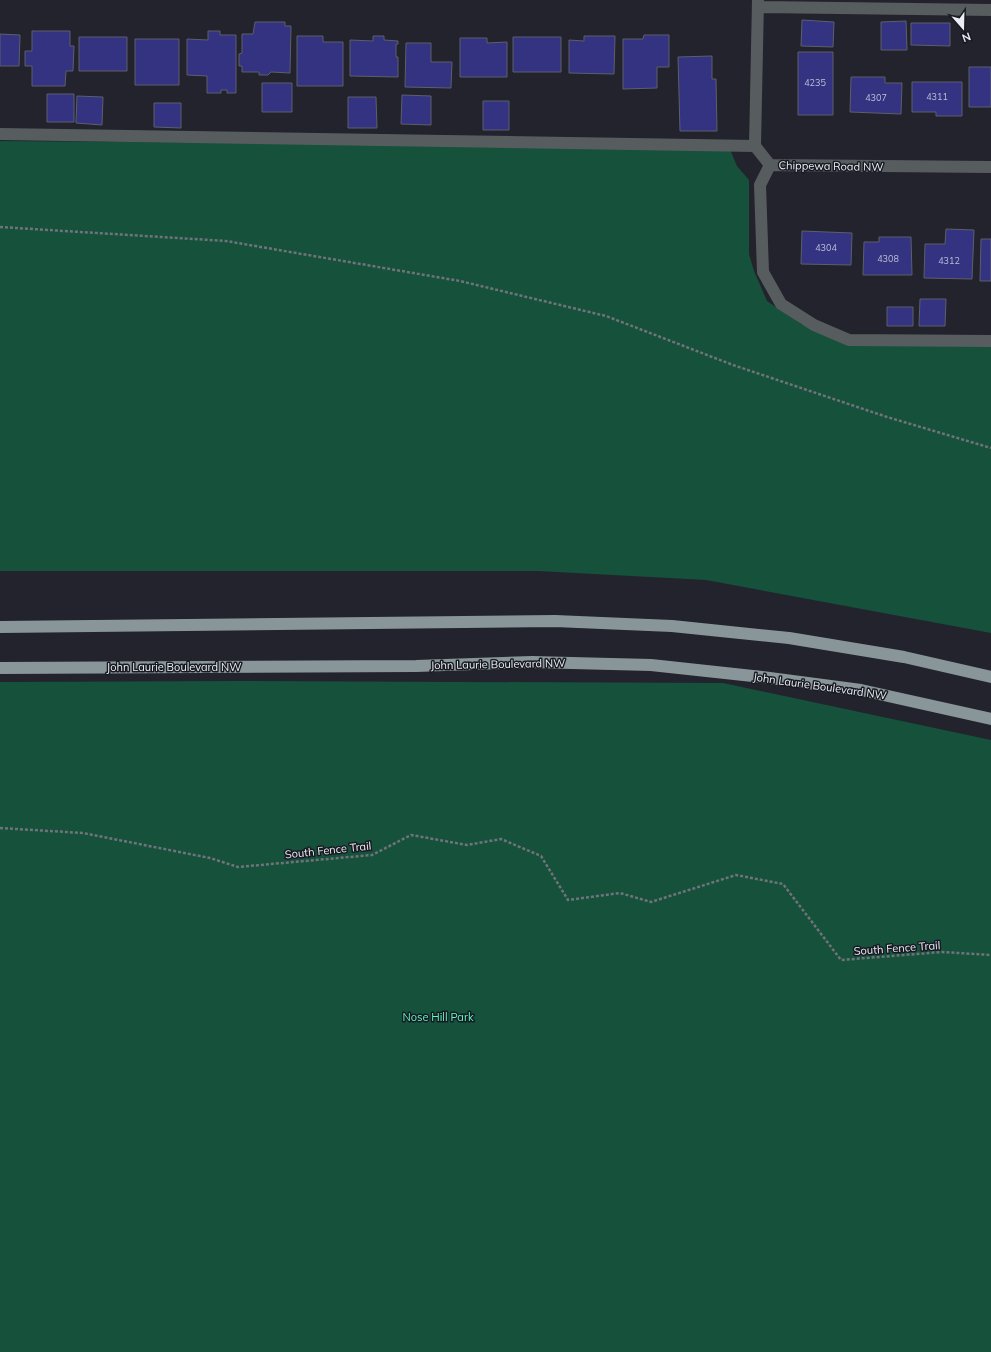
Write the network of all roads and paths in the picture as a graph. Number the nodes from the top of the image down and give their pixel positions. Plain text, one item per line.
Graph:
1 (758, 3) edge
2 (952, 5) edge
3 (991, 10) edge
4 (0, 134) edge
5 (755, 146) junction
6 (770, 165) junction
7 (991, 167) edge
8 (0, 227) edge
9 (991, 341) edge
10 (991, 448) edge
11 (0, 618) edge
12 (0, 627) edge
13 (76, 627) junction
14 (0, 668) edge
15 (991, 677) edge
16 (991, 719) edge
17 (0, 828) edge
18 (991, 955) edge

1 - 2 street
1 - 5 street
2 - 3 street
4 - 5 street
5 - 6 street, Chippewa Road NW
6 - 7 street, Chippewa Road NW
6 - 9 street
8 - 10 path
11 - 13 main road
12 - 13 main road
13 - 15 main road
14 - 16 main road, John Laurie Boulevard NW
17 - 18 path, South Fence Trail

